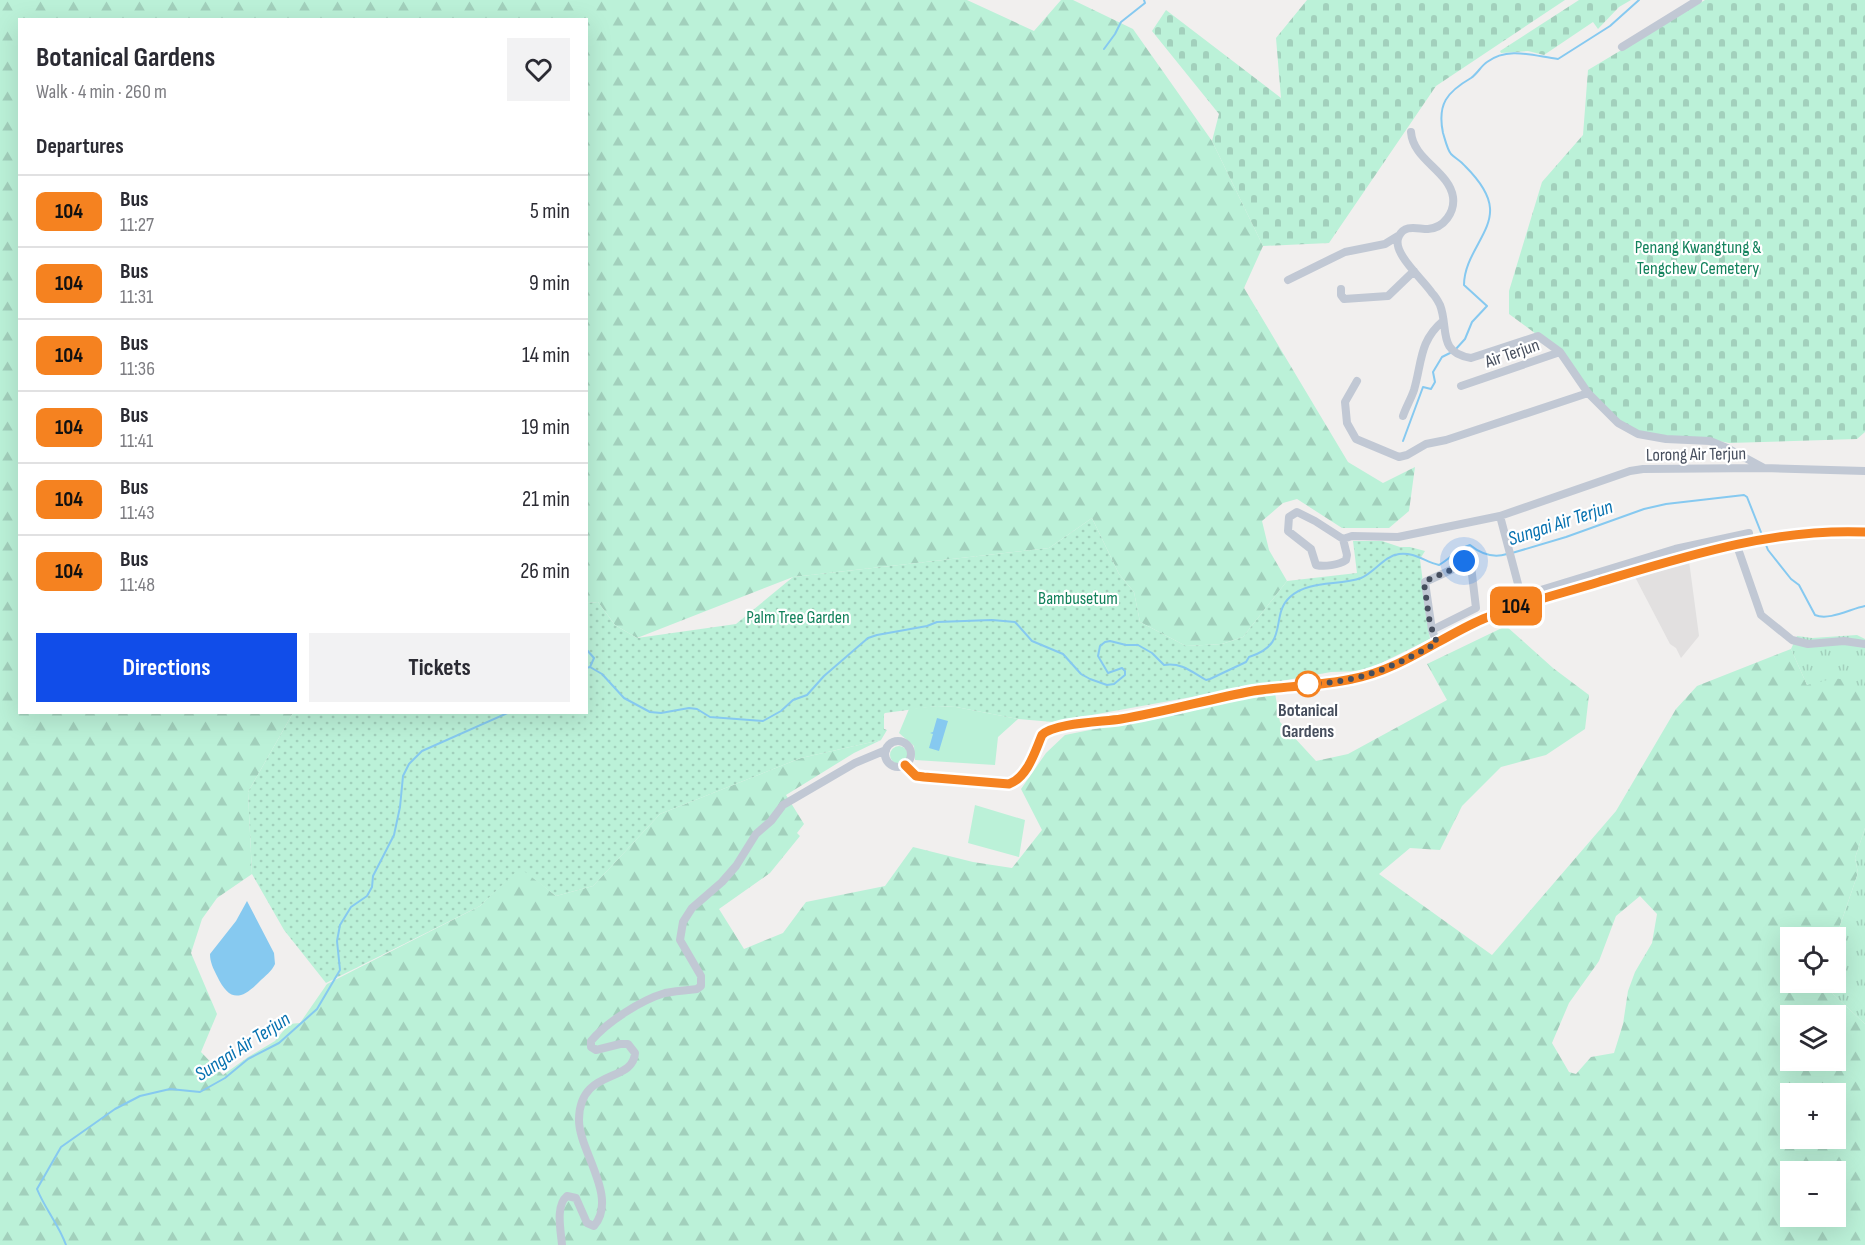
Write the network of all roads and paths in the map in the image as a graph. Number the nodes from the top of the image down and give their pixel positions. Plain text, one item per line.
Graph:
1 (1698, 0) edge
2 (1622, 47) dead end
3 (1411, 132) dead end
4 (1398, 237) junction
5 (1385, 244) junction
6 (1397, 248) junction
7 (1414, 271) junction
8 (1288, 280) dead end
9 (1341, 289) dead end
10 (1443, 321) junction
11 (1560, 352) junction
12 (1357, 381) dead end
13 (1461, 386) dead end
14 (1588, 393) junction
15 (1403, 416) dead end
16 (1764, 468) junction
17 (1865, 471) edge
18 (1500, 516) junction
19 (1865, 532) edge
20 (1749, 533) dead end
21 (1735, 536) junction
22 (1343, 539) junction
23 (1736, 545) junction
24 (1522, 600) junction
25 (1432, 630) junction
26 (1437, 643) junction
27 (1865, 644) edge
28 (886, 750) junction
29 (905, 765) junction
30 (562, 1245) edge

1 - 2 street
3 - 4 street
4 - 5 street
4 - 6 street
5 - 6 street
5 - 8 street
6 - 7 street
7 - 9 street
7 - 10 street
10 - 11 street
10 - 15 street
11 - 13 street, Air Terjun
11 - 14 street, Air Terjun
12 - 14 street
14 - 16 street, Air Terjun
16 - 17 street, Lorong Air Terjun
16 - 18 street, Lorong Air Terjun
18 - 22 street, Lorong Air Terjun
18 - 24 street
19 - 23 street
20 - 21 street
21 - 23 street
21 - 24 street
22 - 22 street
23 - 24 street
23 - 27 street
24 - 26 street
25 - 25 street
25 - 26 street
26 - 29 street
28 - 29 street
28 - 29 street
28 - 30 street

